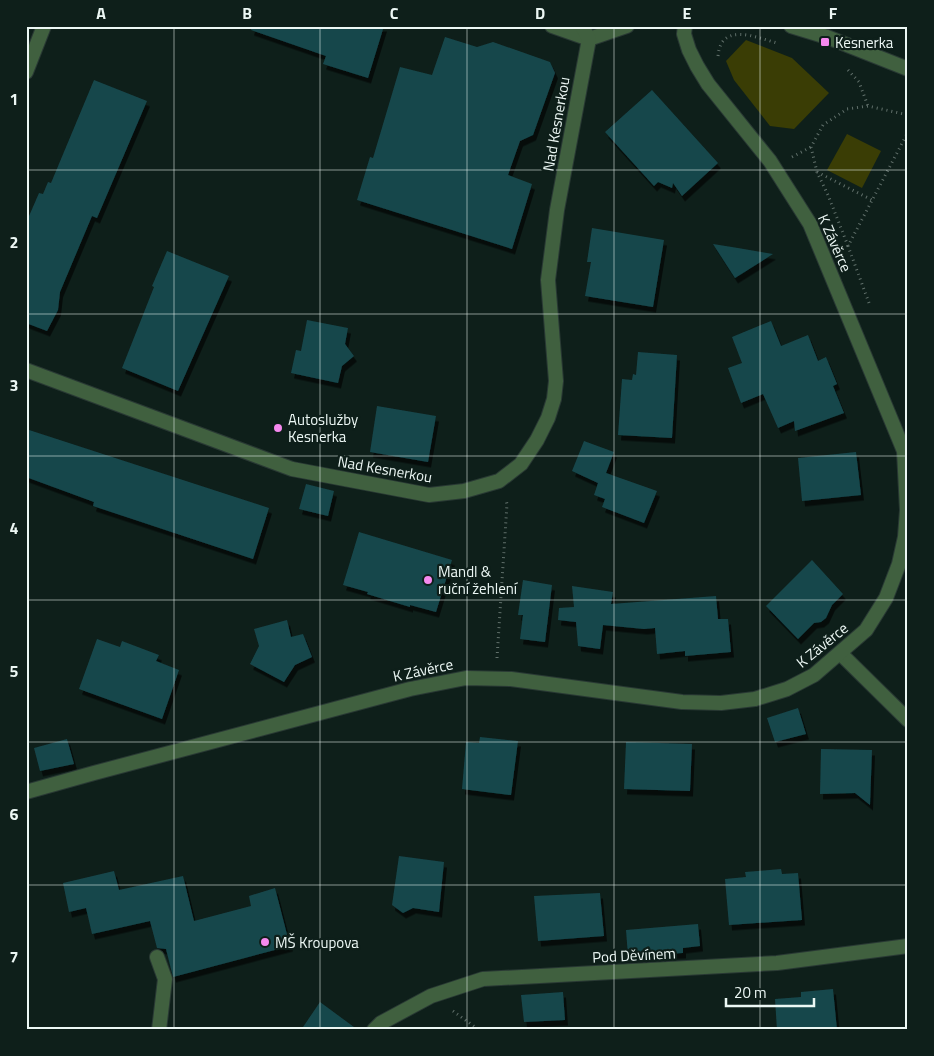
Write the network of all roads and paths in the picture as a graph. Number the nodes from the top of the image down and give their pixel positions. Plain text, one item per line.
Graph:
1 (44, 26) edge
2 (552, 26) edge
3 (627, 26) edge
4 (685, 26) edge
5 (791, 26) edge
6 (585, 32) edge
7 (782, 44) dead end
8 (718, 58) dead end
9 (908, 69) edge
10 (26, 72) edge
11 (908, 115) edge
12 (908, 132) edge
13 (811, 147) junction
14 (770, 162) junction
15 (817, 172) junction
16 (872, 200) junction
17 (848, 246) junction
18 (872, 311) dead end
19 (26, 370) edge
20 (499, 481) junction
21 (498, 647) dead end
22 (840, 653) junction
23 (908, 720) edge
24 (26, 792) edge
25 (908, 946) edge
26 (158, 957) dead end
27 (159, 1030) edge
28 (374, 1030) edge

1 - 10 street
2 - 6 street
3 - 6 street
4 - 14 street, K Závěrce
5 - 9 street
6 - 20 street, Nad Kesnerkou
7 - 8 path
11 - 13 path
12 - 16 path
13 - 14 path
13 - 15 path
14 - 22 street, K Závěrce
15 - 16 path
15 - 17 path
16 - 17 path
17 - 18 path
19 - 20 street, Nad Kesnerkou
20 - 21 path
22 - 23 street
22 - 24 street, K Závěrce
25 - 28 street, Pod Děvínem
26 - 27 street

